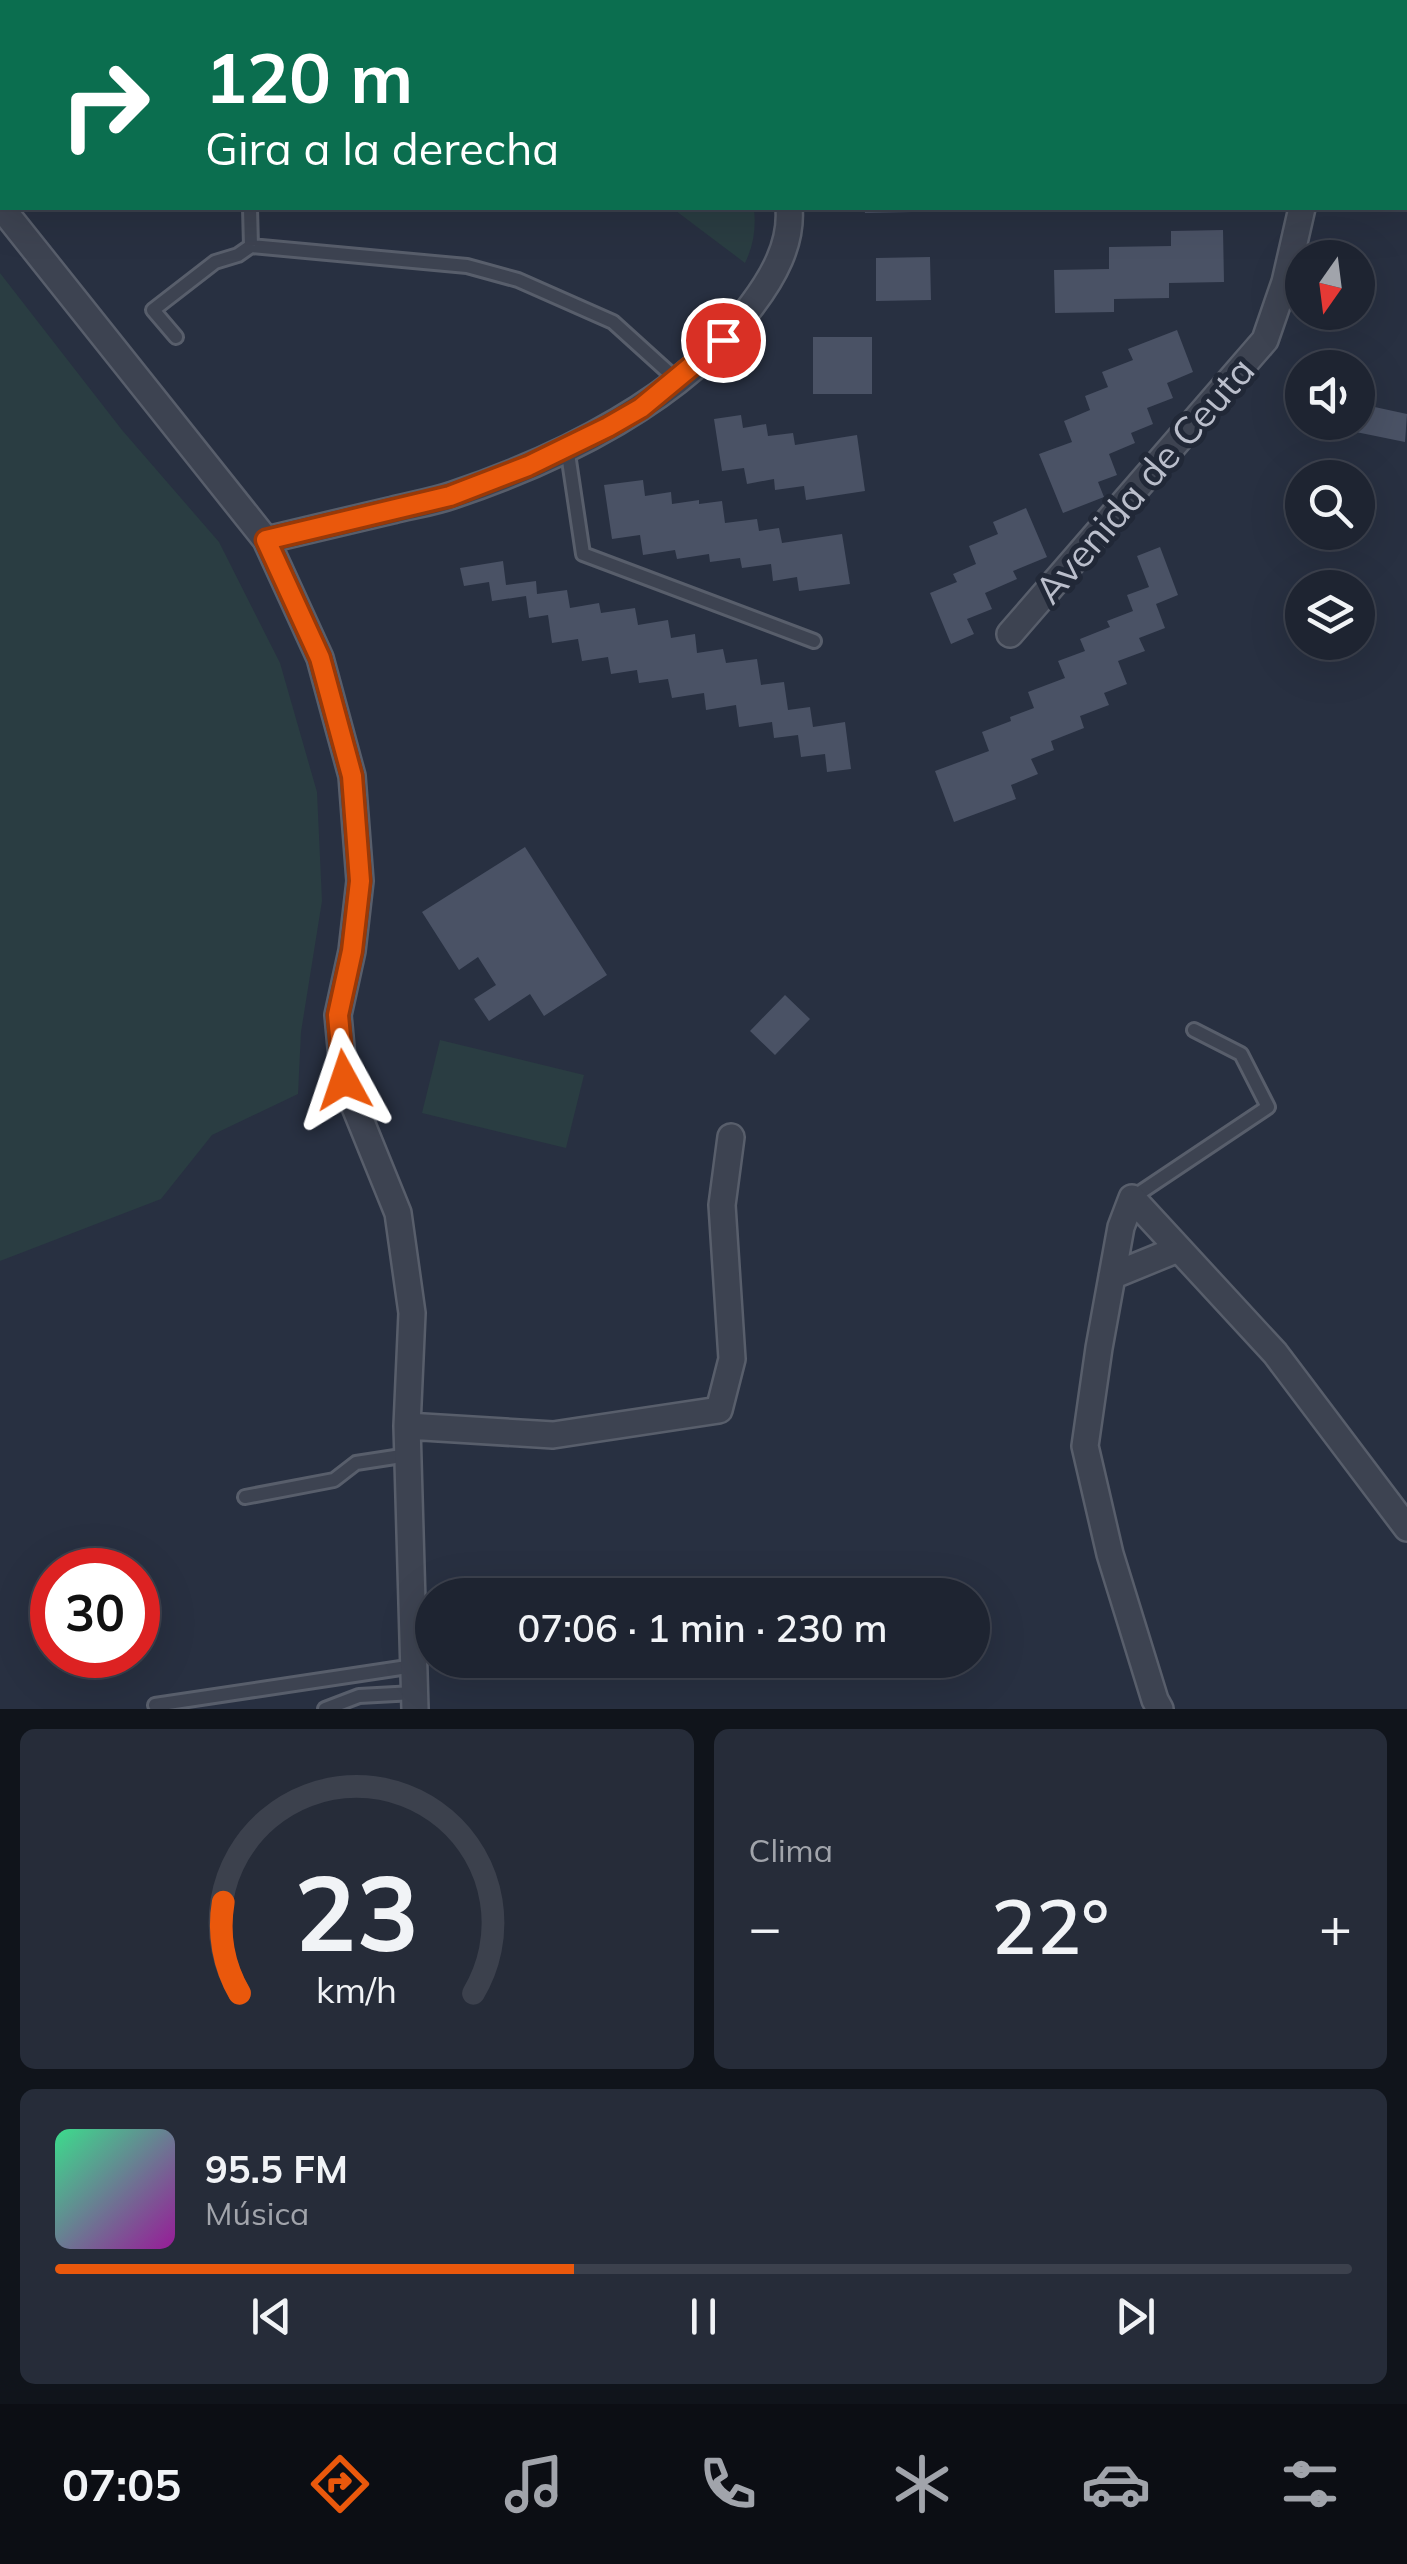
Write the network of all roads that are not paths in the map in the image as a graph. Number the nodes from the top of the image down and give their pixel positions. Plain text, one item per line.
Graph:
1 (3, 210) edge
2 (250, 210) edge
3 (789, 210) edge
4 (1302, 210) edge
5 (251, 246) junction
6 (176, 337) dead end
7 (676, 380) junction
8 (568, 447) junction
9 (266, 540) junction
10 (1010, 634) dead end
11 (814, 641) dead end
12 (1194, 1030) dead end
13 (731, 1136) dead end
14 (1132, 1198) junction
15 (1178, 1249) junction
16 (1112, 1276) junction
17 (407, 1426) junction
18 (408, 1455) junction
19 (245, 1497) dead end
20 (1407, 1528) edge
21 (414, 1666) junction
22 (415, 1701) edge
23 (155, 1705) dead end
24 (325, 1708) edge
25 (1160, 1709) edge

1 - 9 street
2 - 5 lane
3 - 7 street
4 - 10 street, Avenida de Ceuta
5 - 6 lane
5 - 7 lane
7 - 8 street
8 - 9 street
8 - 11 lane
9 - 17 street
12 - 14 lane
13 - 17 street
14 - 15 street
14 - 16 street
15 - 16 street
15 - 20 street
16 - 25 street
17 - 18 street
18 - 19 lane
18 - 21 street
21 - 22 street
21 - 23 lane
22 - 24 lane

